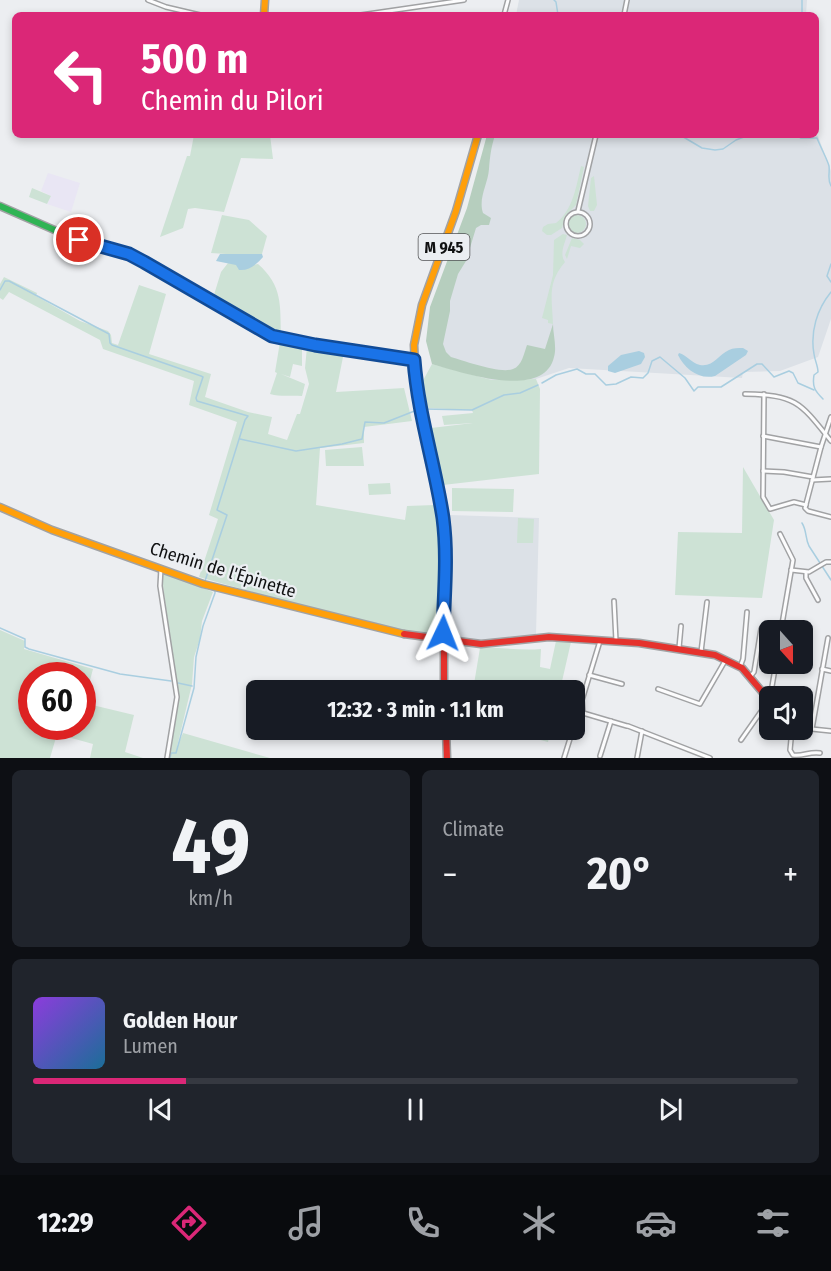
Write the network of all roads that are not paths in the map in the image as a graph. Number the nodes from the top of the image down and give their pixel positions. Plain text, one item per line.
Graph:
1 (148, 0) edge
2 (464, 0) edge
3 (187, 12) edge
4 (382, 12) edge
5 (476, 138) edge
6 (595, 138) edge
7 (0, 206) edge
8 (578, 211) junction
9 (414, 360) junction
10 (745, 394) dead end
11 (764, 394) junction
12 (831, 417) edge
13 (825, 433) junction
14 (763, 436) junction
15 (831, 441) edge
16 (821, 447) junction
17 (763, 471) junction
18 (813, 479) junction
19 (831, 479) edge
20 (806, 505) junction
21 (0, 507) edge
22 (831, 517) edge
23 (780, 534) dead end
24 (831, 562) edge
25 (161, 568) junction
26 (791, 570) junction
27 (806, 573) junction
28 (818, 600) dead end
29 (614, 601) dead end
30 (707, 602) dead end
31 (747, 612) dead end
32 (783, 620) edge
33 (681, 626) dead end
34 (828, 638) dead end
35 (443, 640) junction
36 (600, 640) junction
37 (759, 641) edge
38 (616, 642) junction
39 (680, 648) junction
40 (701, 652) junction
41 (726, 659) junction
42 (740, 667) junction
43 (822, 669) junction
44 (831, 671) edge
45 (590, 675) junction
46 (750, 677) junction
47 (444, 680) edge
48 (622, 684) dead end
49 (759, 687) edge
50 (658, 689) dead end
51 (585, 691) edge
52 (585, 713) edge
53 (759, 714) edge
54 (611, 721) junction
55 (813, 723) edge
56 (813, 729) edge
57 (642, 731) junction
58 (831, 731) edge
59 (446, 740) edge
60 (570, 740) edge
61 (741, 740) dead end
62 (791, 740) edge
63 (820, 753) dead end
64 (600, 756) dead end
65 (167, 758) edge
66 (447, 758) edge
67 (564, 758) edge
68 (637, 758) edge
69 (710, 758) edge

1 - 3 street
2 - 4 street
5 - 9 street, M 945
6 - 8 street
7 - 9 street
8 - 8 street
9 - 35 street, M 945
10 - 11 street
11 - 13 street
11 - 14 street
12 - 13 street
13 - 15 street
13 - 16 street
14 - 16 street
14 - 17 street
16 - 18 street
17 - 18 street
17 - 20 street
18 - 19 street
18 - 20 street
20 - 22 street
21 - 25 street, Chemin de l'Épinette
23 - 26 street
24 - 27 street
25 - 35 street, Chemin de l'Épinette
25 - 65 street
26 - 27 street
26 - 32 street
27 - 28 street
29 - 38 street
30 - 40 street
31 - 42 street
33 - 39 street
34 - 43 street
35 - 36 street, Chemin de l'Épinette
35 - 47 street, M 945
36 - 38 street, Chemin de l'Épinette
36 - 45 street
37 - 46 street
38 - 39 street, Chemin de l'Épinette
39 - 40 street, Chemin de l'Épinette
40 - 41 street, Chemin de l'Épinette
41 - 42 street, Chemin de l'Épinette
41 - 50 street
42 - 46 street, Chemin de l'Épinette
43 - 44 street
43 - 55 street
45 - 48 street
45 - 51 street
46 - 49 street, Chemin de l'Épinette
52 - 54 street
53 - 61 street
54 - 57 street
54 - 64 street
56 - 58 street
57 - 68 street
57 - 69 street
59 - 66 street
60 - 67 street
62 - 63 street

